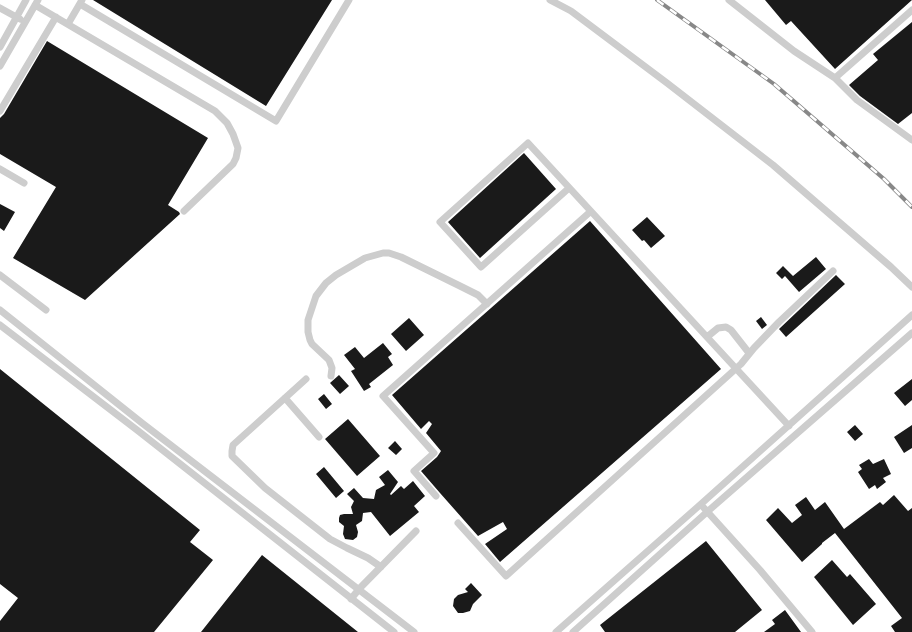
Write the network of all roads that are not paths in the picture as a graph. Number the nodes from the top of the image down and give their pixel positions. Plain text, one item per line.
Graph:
1 (26, 0) edge
2 (349, 0) edge
3 (550, 0) edge
4 (729, 0) edge
5 (36, 2) edge
6 (81, 2) edge
7 (0, 8) edge
8 (912, 10) edge
9 (17, 17) junction
10 (56, 17) junction
11 (25, 22) junction
12 (68, 24) junction
13 (0, 47) edge
14 (0, 66) edge
15 (835, 78) junction
16 (0, 111) edge
17 (912, 140) edge
18 (0, 169) edge
19 (24, 183) dead end
20 (569, 188) junction
21 (184, 211) dead end
22 (590, 212) junction
23 (833, 271) dead end
24 (0, 275) edge
25 (912, 287) edge
26 (487, 304) junction
27 (0, 310) edge
28 (46, 310) dead end
29 (912, 315) edge
30 (0, 325) edge
31 (912, 333) edge
32 (707, 337) junction
33 (750, 353) junction
34 (736, 368) junction
35 (331, 376) dead end
36 (306, 379) dead end
37 (285, 398) junction
38 (142, 423) junction
39 (789, 426) junction
40 (137, 430) junction
41 (319, 437) dead end
42 (436, 496) dead end
43 (701, 504) junction
44 (707, 512) junction
45 (458, 523) dead end
46 (416, 531) dead end
47 (381, 566) junction
48 (359, 589) junction
49 (351, 600) junction
50 (394, 632) edge
51 (414, 632) edge
52 (556, 632) edge
53 (573, 632) edge
54 (812, 632) edge

1 - 9 street
2 - 6 street
3 - 25 street
4 - 15 street
5 - 10 street
5 - 11 street
6 - 12 street
7 - 9 street
8 - 15 street
9 - 11 street
9 - 13 street
10 - 12 street
10 - 16 street
11 - 14 street
12 - 21 street
15 - 17 street
18 - 19 street
20 - 20 street
20 - 22 street
22 - 26 street
22 - 32 street
23 - 33 street
24 - 28 street
26 - 35 street
26 - 42 street
27 - 38 street
29 - 39 street
30 - 40 street
31 - 44 street
32 - 33 street
32 - 34 street
33 - 34 street
34 - 39 street
34 - 45 street
36 - 37 street
37 - 41 street
37 - 47 street
38 - 40 street
38 - 48 street
39 - 43 street
40 - 49 street
43 - 44 street
43 - 52 street
44 - 53 street
44 - 54 street
46 - 47 street
47 - 48 street
48 - 49 street
48 - 51 street
49 - 50 street

